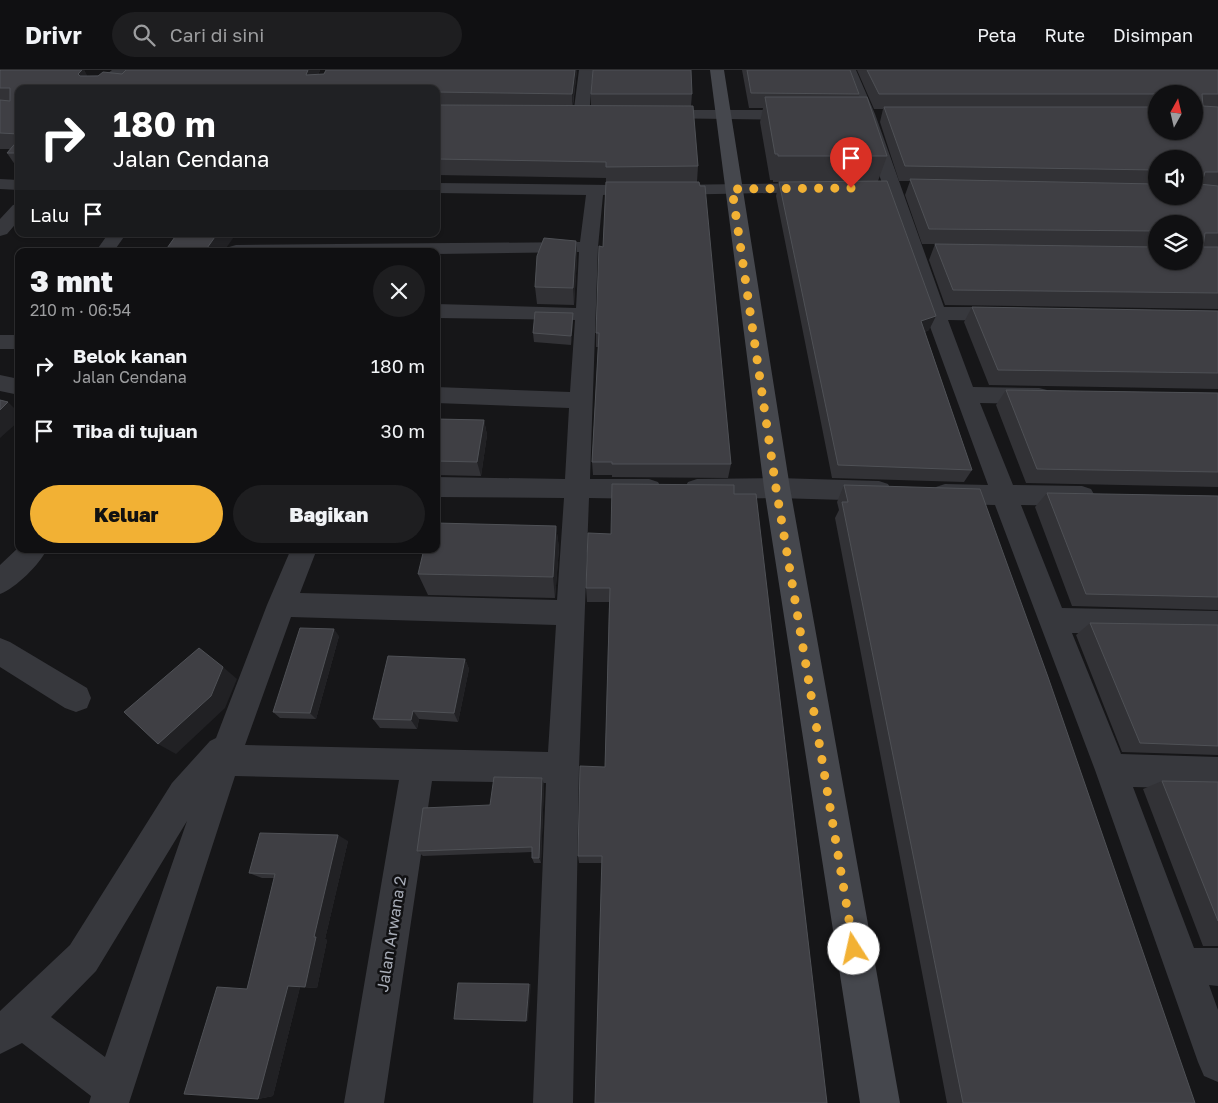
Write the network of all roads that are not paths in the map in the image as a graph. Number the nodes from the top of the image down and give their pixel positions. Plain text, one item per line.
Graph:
1 (121, 70) edge
2 (586, 70) edge
3 (717, 70) edge
4 (849, 70) edge
5 (101, 85) edge
6 (819, 114) edge
7 (848, 114) edge
8 (874, 114) junction
9 (725, 115) junction
10 (563, 116) edge
11 (581, 116) junction
12 (600, 116) edge
13 (639, 116) edge
14 (0, 184) edge
15 (15, 185) edge
16 (440, 188) edge
17 (831, 188) edge
18 (732, 189) junction
19 (595, 190) junction
20 (624, 190) edge
21 (654, 190) edge
22 (15, 213) edge
23 (0, 230) edge
24 (115, 237) edge
25 (589, 247) junction
26 (107, 248) edge
27 (440, 249) edge
28 (440, 311) edge
29 (935, 313) junction
30 (586, 314) junction
31 (1023, 315) edge
32 (0, 342) edge
33 (15, 342) edge
34 (0, 383) edge
35 (15, 386) edge
36 (440, 395) edge
37 (965, 395) junction
38 (1062, 396) edge
39 (582, 400) junction
40 (440, 487) edge
41 (576, 488) junction
42 (776, 488) junction
43 (1006, 496) junction
44 (1102, 497) edge
45 (30, 553) edge
46 (302, 553) edge
47 (0, 582) edge
48 (281, 605) junction
49 (569, 613) junction
50 (1053, 620) junction
51 (1218, 623) edge
52 (0, 650) edge
53 (76, 698) dead end
54 (228, 750) junction
55 (418, 765) junction
56 (563, 768) junction
57 (1111, 770) junction
58 (1218, 773) edge
59 (1182, 966) junction
60 (1218, 967) edge
61 (11, 1027) edge
62 (1218, 1062) edge
63 (111, 1096) edge
64 (364, 1103) edge
65 (554, 1103) edge
66 (880, 1103) edge

1 - 5 street
2 - 11 street
3 - 9 main road
4 - 8 street
6 - 9 street
7 - 8 street
8 - 29 street
9 - 13 street
9 - 18 main road
10 - 11 street
11 - 12 street
14 - 15 street
16 - 19 street
17 - 18 street
18 - 21 street
18 - 42 main road
19 - 20 street
19 - 25 street
22 - 23 street
24 - 26 street
25 - 27 street
25 - 30 street
28 - 30 street
29 - 31 street
29 - 37 street
30 - 39 street
32 - 33 street
34 - 35 street
36 - 39 street
37 - 38 street
37 - 43 street
39 - 41 street
40 - 41 street
41 - 42 street
41 - 49 street
42 - 43 street
42 - 66 main road
43 - 44 street
43 - 50 street
45 - 47 street
46 - 48 street
48 - 49 street
48 - 54 street
49 - 56 street
50 - 51 street
50 - 57 street
52 - 53 street
54 - 55 street
54 - 61 street
54 - 63 street
55 - 56 street
55 - 64 street, Jalan Arwana 2
56 - 65 street
57 - 58 street
57 - 59 street
59 - 60 street
59 - 62 street
61 - 63 street

